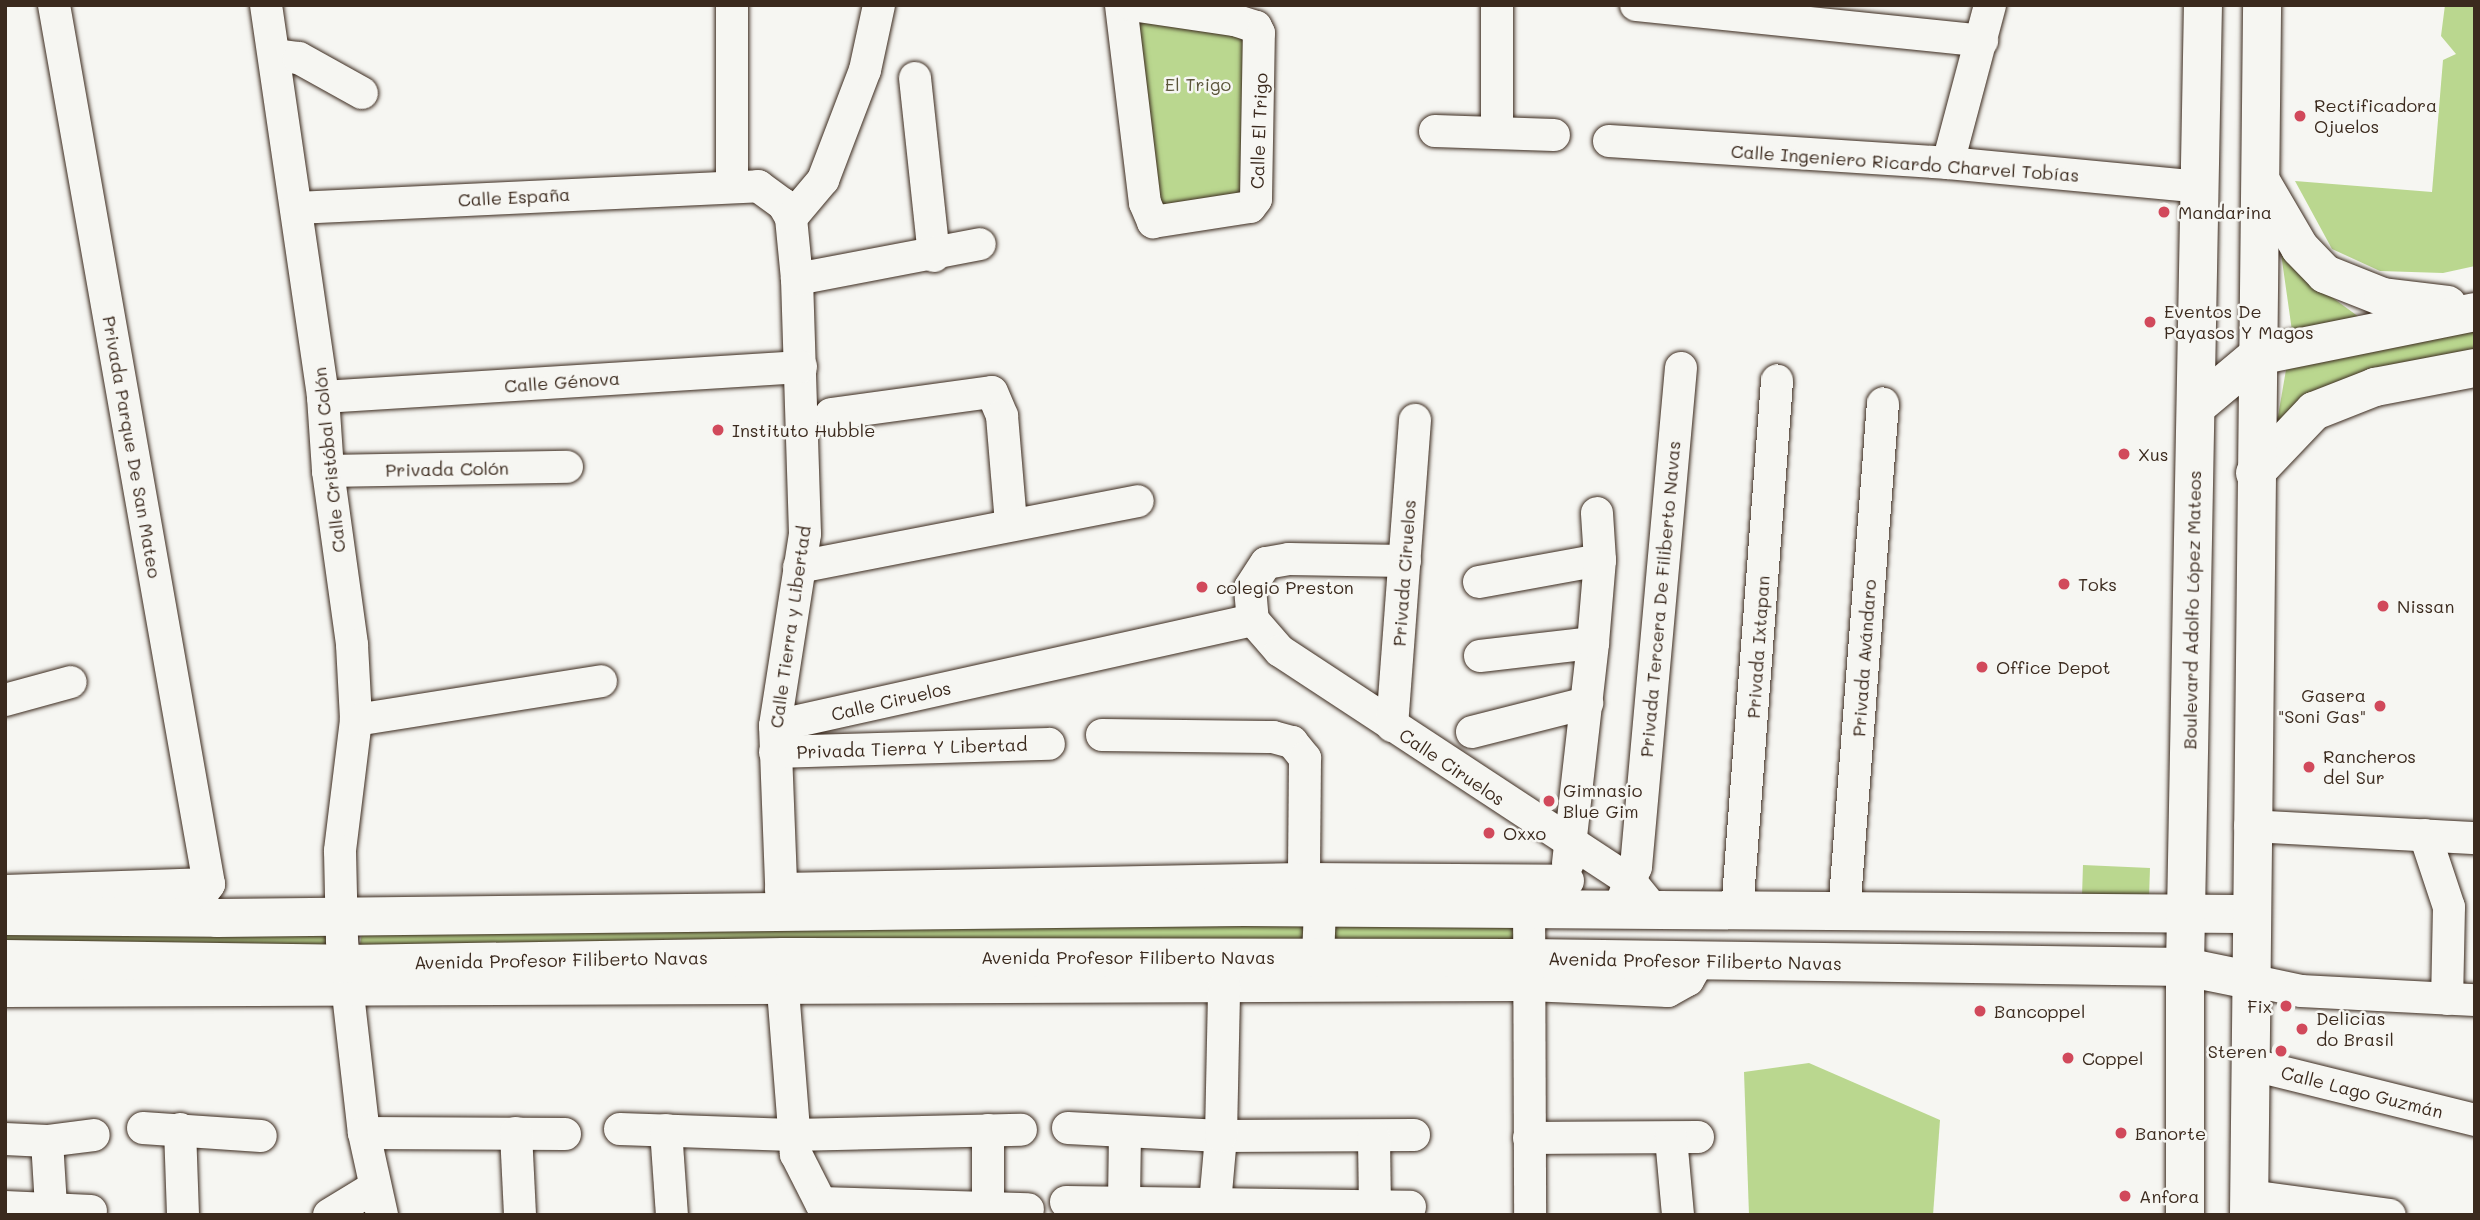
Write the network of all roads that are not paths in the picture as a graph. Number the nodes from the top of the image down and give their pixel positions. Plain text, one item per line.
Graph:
1 (54, 5) edge
2 (266, 5) edge
3 (732, 5) edge
4 (880, 5) edge
5 (1121, 5) edge
6 (1132, 5) edge
7 (1496, 5) edge
8 (1636, 5) edge
9 (1990, 5) edge
10 (2203, 5) edge
11 (2262, 5) edge
12 (1982, 41) junction
13 (274, 55) junction
14 (915, 78) dead end
15 (362, 93) dead end
16 (1436, 131) dead end
17 (1497, 133) junction
18 (1553, 135) dead end
19 (1609, 141) dead end
20 (1948, 163) junction
21 (2259, 177) junction
22 (732, 186) junction
23 (2200, 187) junction
24 (296, 208) junction
25 (791, 218) junction
26 (980, 244) dead end
27 (934, 256) junction
28 (797, 279) junction
29 (2475, 310) edge
30 (2257, 356) junction
31 (801, 367) junction
32 (1681, 368) dead end
33 (2475, 368) edge
34 (1777, 381) dead end
35 (323, 397) junction
36 (1883, 403) dead end
37 (2196, 407) junction
38 (831, 414) dead end
39 (1415, 420) dead end
40 (567, 467) dead end
41 (328, 471) junction
42 (2255, 473) junction
43 (1138, 501) dead end
44 (1597, 513) dead end
45 (1011, 523) junction
46 (1600, 559) junction
47 (1405, 561) junction
48 (799, 567) junction
49 (1479, 582) dead end
50 (1253, 620) junction
51 (1593, 643) junction
52 (1480, 656) dead end
53 (71, 681) dead end
54 (601, 681) dead end
55 (5, 700) edge
56 (1587, 703) junction
57 (356, 720) junction
58 (1392, 726) junction
59 (1472, 732) dead end
60 (1102, 735) dead end
61 (775, 739) junction
62 (1049, 744) dead end
63 (2250, 826) junction
64 (2425, 835) junction
65 (2475, 838) edge
66 (1567, 845) junction
67 (5, 891) edge
68 (1312, 894) junction
69 (1529, 895) junction
70 (1568, 896) junction
71 (201, 897) junction
72 (1634, 900) junction
73 (781, 901) junction
74 (1737, 912) junction
75 (2187, 912) junction
76 (1844, 913) junction
77 (2250, 914) junction
78 (5, 915) edge
79 (340, 916) junction
80 (1318, 957) junction
81 (5, 959) edge
82 (2185, 967) junction
83 (1529, 972) junction
84 (346, 977) junction
85 (2249, 980) junction
86 (1224, 987) junction
87 (783, 990) junction
88 (5, 991) edge
89 (2461, 999) edge
90 (2249, 1064) junction
91 (2475, 1120) edge
92 (143, 1128) dead end
93 (1068, 1128) dead end
94 (180, 1129) junction
95 (620, 1129) dead end
96 (666, 1130) junction
97 (988, 1130) junction
98 (1021, 1130) dead end
99 (364, 1133) junction
100 (516, 1133) junction
101 (565, 1134) dead end
102 (1125, 1134) junction
103 (94, 1135) dead end
104 (792, 1135) junction
105 (1414, 1135) dead end
106 (261, 1136) dead end
107 (1221, 1136) junction
108 (1374, 1138) junction
109 (1529, 1138) junction
110 (5, 1139) edge
111 (47, 1141) junction
112 (378, 1201) edge
113 (1066, 1202) dead end
114 (1124, 1203) junction
115 (2249, 1205) edge
116 (51, 1206) junction
117 (988, 1206) junction
118 (1410, 1207) dead end
119 (5, 1208) edge
120 (824, 1209) edge
121 (1028, 1209) dead end
122 (1375, 1209) junction
123 (1214, 1210) edge
124 (91, 1211) dead end
125 (183, 1215) edge
126 (329, 1215) edge
127 (520, 1215) edge
128 (672, 1215) edge
129 (1530, 1215) edge
130 (1678, 1215) edge
131 (2185, 1215) edge
132 (2390, 1215) edge

1 - 71 street, Privada Parque De San Mateo
2 - 13 street, Calle Cristóbal Colón
3 - 22 street
4 - 25 street
5 - 6 street, Calle El Trigo
7 - 17 street
8 - 12 street
9 - 12 street
10 - 23 main road, Boulevard Adolfo López Mateos
11 - 21 main road
12 - 20 street
13 - 15 street
13 - 24 street, Calle Cristóbal Colón
14 - 27 street
16 - 17 street
17 - 18 street
19 - 20 street, Calle Ingeniero Ricardo Charvel Tobías
20 - 23 street, Calle Ingeniero Ricardo Charvel Tobías
21 - 29 main road
21 - 30 main road
22 - 24 street, Calle España
22 - 25 street
23 - 37 main road, Boulevard Adolfo López Mateos
24 - 35 street, Calle Cristóbal Colón
25 - 28 street, Calle Tierra y Libertad
26 - 27 street
27 - 28 street
28 - 31 street, Calle Tierra y Libertad
29 - 30 main road
30 - 37 main road
30 - 42 main road
31 - 35 street, Calle Génova
31 - 48 street, Calle Tierra y Libertad
32 - 72 street, Privada Tercera De Filiberto Navas
33 - 42 main road
34 - 74 street, Privada Ixtapan
35 - 41 street, Calle Cristóbal Colón
36 - 76 street, Privada Avándaro
37 - 75 main road, Boulevard Adolfo López Mateos
38 - 45 street
39 - 47 street, Privada Ciruelos
40 - 41 street, Privada Colón
41 - 57 street, Calle Cristóbal Colón
42 - 63 main road
43 - 45 street
44 - 46 street
45 - 48 street
46 - 49 street
46 - 51 street
47 - 50 street
47 - 58 street, Privada Ciruelos
48 - 61 street, Calle Tierra y Libertad
50 - 58 street, Calle Ciruelos
50 - 61 street, Calle Ciruelos
51 - 52 street
51 - 56 street
53 - 55 street
54 - 57 street
56 - 59 street
56 - 66 street
57 - 79 street, Calle Cristóbal Colón
58 - 66 street, Calle Ciruelos
60 - 68 street
61 - 62 street, Privada Tierra Y Libertad
61 - 73 street, Calle Tierra y Libertad
63 - 64 street
63 - 77 main road
64 - 65 street
64 - 89 street
66 - 70 street
66 - 72 street, Calle Ciruelos
67 - 71 street
68 - 69 main road
68 - 73 main road
68 - 80 street
69 - 70 main road
69 - 83 street
70 - 72 main road
71 - 78 main road
71 - 79 main road
72 - 74 main road
73 - 79 main road
74 - 76 main road
75 - 76 main road
75 - 77 main road
75 - 82 main road, Boulevard Adolfo López Mateos
77 - 85 main road
79 - 84 street, Calle Cristóbal Colón
80 - 83 main road, Avenida Profesor Filiberto Navas
80 - 84 main road, Avenida Profesor Filiberto Navas
81 - 84 main road, Avenida Profesor Filiberto Navas
82 - 83 main road, Avenida Profesor Filiberto Navas
82 - 85 main road, Avenida Profesor Filiberto Navas
82 - 131 main road, Boulevard Adolfo López Mateos
83 - 86 street
83 - 109 street
84 - 87 street
84 - 88 street
84 - 99 street, Calle Cristóbal Colón
85 - 89 street
85 - 90 main road
86 - 87 street
86 - 107 street
87 - 104 street
90 - 91 street, Calle Lago Guzmán
90 - 115 main road
92 - 94 street
93 - 102 street
94 - 106 street
94 - 125 street
95 - 96 street
96 - 104 street
96 - 128 street
97 - 98 street
97 - 104 street
97 - 117 street
99 - 100 street
99 - 112 street, Calle Cristóbal Colón
100 - 101 street
100 - 127 street
102 - 107 street
102 - 114 street
103 - 111 street
104 - 120 street
105 - 108 street
107 - 108 street
107 - 123 street
108 - 122 street
109 - 129 street
109 - 130 street
110 - 111 street
111 - 116 street
112 - 126 street
113 - 114 street
114 - 123 street
115 - 132 street
116 - 119 street
116 - 124 street
117 - 120 street
117 - 121 street
118 - 122 street
122 - 123 street

